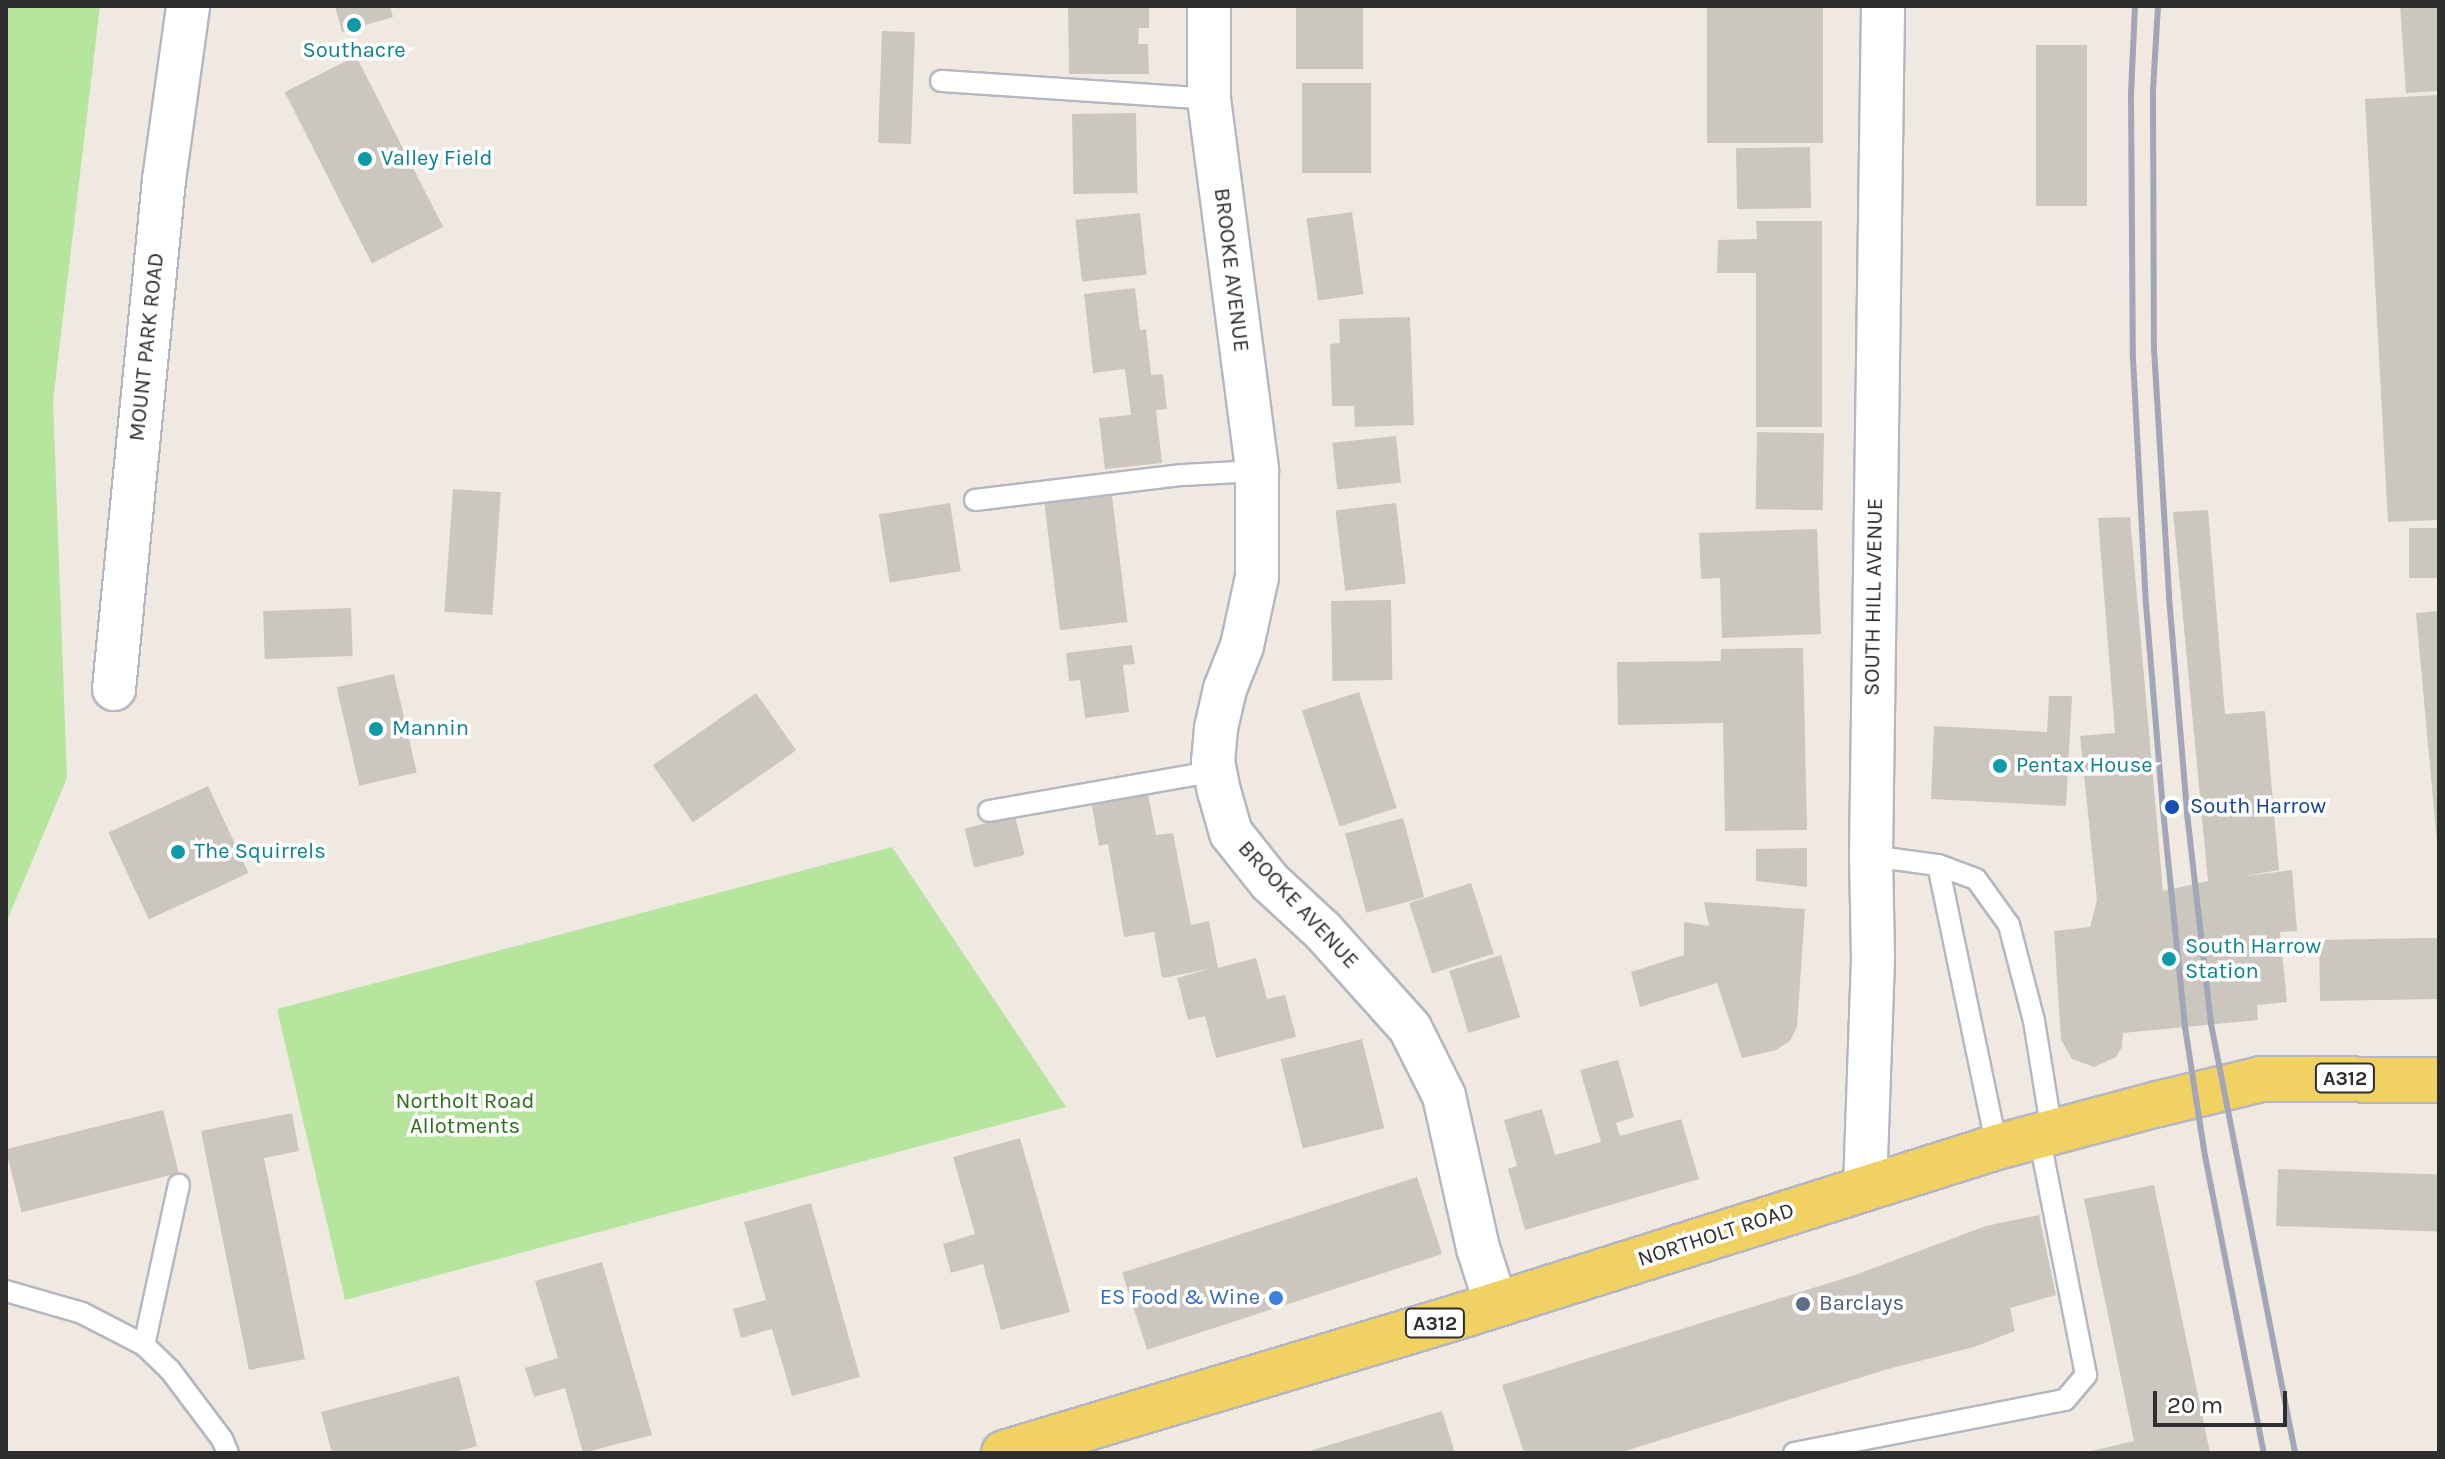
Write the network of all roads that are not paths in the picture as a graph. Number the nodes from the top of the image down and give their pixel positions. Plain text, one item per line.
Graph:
1 (188, 6) edge
2 (1209, 6) edge
3 (1883, 6) edge
4 (941, 81) dead end
5 (1209, 99) junction
6 (1257, 471) junction
7 (975, 500) dead end
8 (114, 689) dead end
9 (1215, 771) junction
10 (989, 811) dead end
11 (1871, 856) junction
12 (1938, 865) junction
13 (2439, 1080) edge
14 (2046, 1134) junction
15 (1997, 1147) junction
16 (179, 1185) dead end
17 (1865, 1188) junction
18 (6, 1291) edge
19 (1496, 1304) junction
20 (144, 1345) junction
21 (228, 1453) edge
22 (1004, 1453) edge
23 (1794, 1453) edge

1 - 8 street, MOUNT PARK ROAD
2 - 5 street, BROOKE AVENUE
3 - 11 street, SOUTH HILL AVENUE
4 - 5 lane
5 - 6 street, BROOKE AVENUE
6 - 7 lane
6 - 9 street, BROOKE AVENUE
9 - 10 lane
9 - 19 street, BROOKE AVENUE
11 - 12 lane
11 - 17 street, SOUTH HILL AVENUE
12 - 14 lane
12 - 15 lane
13 - 14 main road, NORTHOLT ROAD / A312
14 - 15 main road, NORTHOLT ROAD / A312
14 - 23 lane
15 - 17 main road, NORTHOLT ROAD / A312
16 - 20 lane
17 - 19 main road, NORTHOLT ROAD / A312
18 - 20 lane
19 - 22 main road, NORTHOLT ROAD / A312
20 - 21 lane

